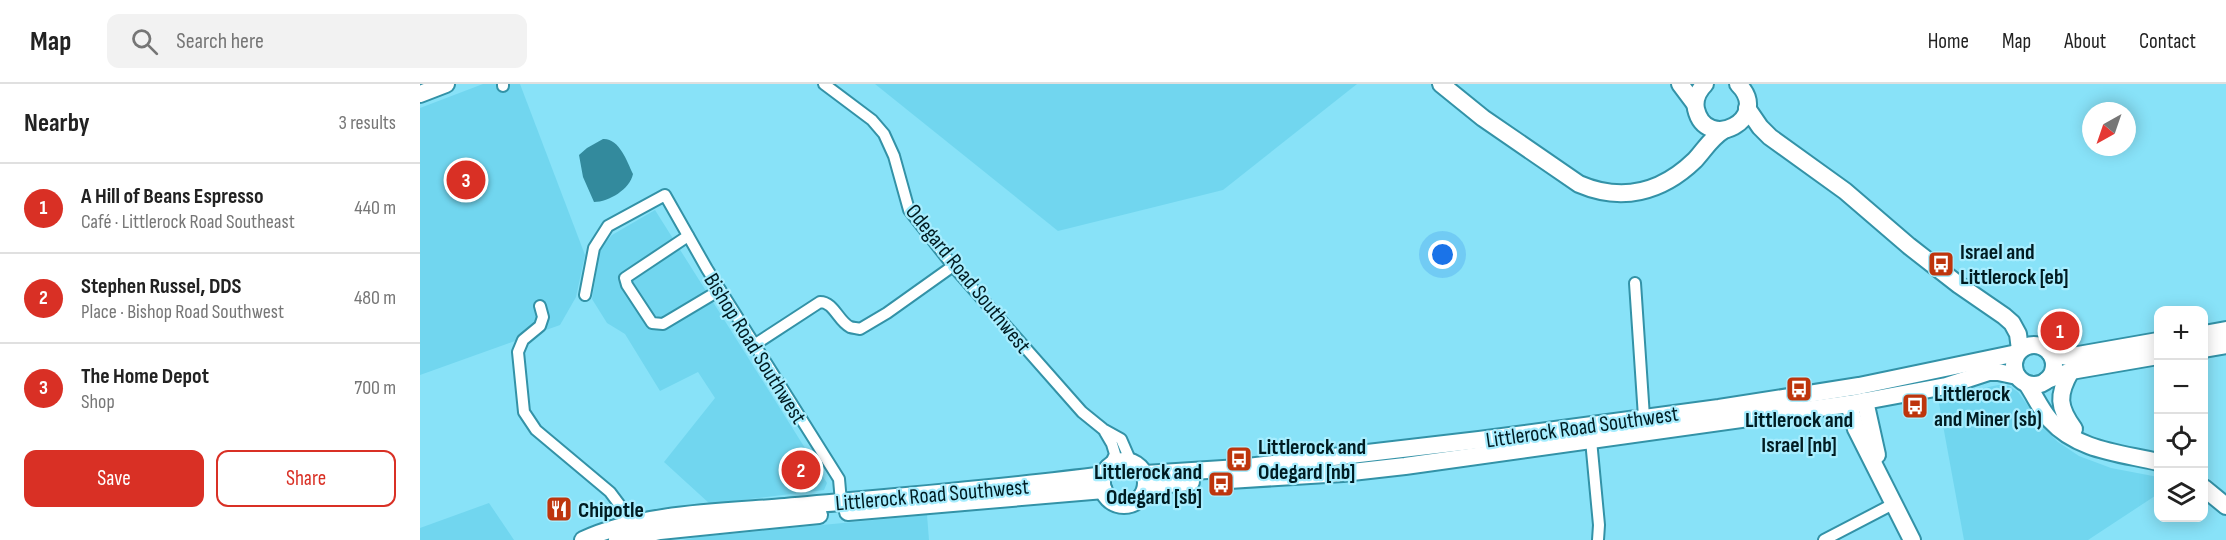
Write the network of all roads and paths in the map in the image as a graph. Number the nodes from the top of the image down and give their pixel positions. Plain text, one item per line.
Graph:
1 (446, 84) edge
2 (824, 84) edge
3 (1442, 84) edge
4 (1680, 84) edge
5 (1705, 84) edge
6 (1745, 93) edge
7 (420, 94) edge
8 (1695, 104) junction
9 (1701, 120) junction
10 (1726, 130) junction
11 (1797, 157) junction
12 (1677, 173) junction
13 (688, 236) junction
14 (953, 266) junction
15 (1635, 283) dead end
16 (720, 290) junction
17 (585, 295) dead end
18 (1988, 303) junction
19 (540, 306) dead end
20 (2226, 330) edge
21 (2208, 333) edge
22 (2154, 342) edge
23 (754, 345) junction
24 (2226, 345) edge
25 (2208, 348) edge
26 (2044, 349) junction
27 (2018, 352) junction
28 (2154, 357) edge
29 (2000, 358) junction
30 (2071, 371) junction
31 (2022, 380) junction
32 (2047, 381) junction
33 (1857, 403) junction
34 (1644, 417) junction
35 (1103, 429) junction
36 (2074, 429) junction
37 (1591, 440) junction
38 (2101, 450) junction
39 (2154, 461) edge
40 (1131, 462) junction
41 (1106, 477) junction
42 (1145, 480) junction
43 (2208, 491) edge
44 (841, 502) junction
45 (1895, 503) junction
46 (2226, 506) edge
47 (621, 533) edge
48 (583, 540) edge
49 (1598, 540) edge
50 (1824, 540) edge
51 (1912, 540) edge

1 - 7 main road
2 - 14 street, Odegard Road Southwest
3 - 12 main road
4 - 8 main road
5 - 8 main road
6 - 10 main road
6 - 11 main road
8 - 9 main road
9 - 10 main road
9 - 12 main road
10 - 11 main road
10 - 12 main road
11 - 18 main road
13 - 16 street, Bishop Road Southwest
13 - 16 street
13 - 17 street, Bishop Road Southwest
14 - 23 street
14 - 35 street, Odegard Road Southwest
15 - 34 street
16 - 23 street, Bishop Road Southwest
18 - 26 main road
18 - 27 main road
18 - 29 main road
19 - 47 street
20 - 21 main road
22 - 26 main road
23 - 44 street, Bishop Road Southwest
24 - 25 main road
26 - 27 main road
26 - 32 main road
27 - 29 main road, Littlerock Road Southwest
27 - 31 main road
28 - 30 main road
29 - 34 main road, Littlerock Road Southwest
30 - 32 main road
30 - 36 main road
31 - 32 main road
31 - 33 main road, Littlerock Road Southwest
31 - 38 main road
32 - 36 main road
33 - 37 main road, Littlerock Road Southwest
33 - 45 main road
34 - 42 main road, Littlerock Road Southwest
35 - 40 street, Odegard Road Southwest
35 - 41 street
36 - 38 main road
37 - 42 main road, Littlerock Road Southwest
37 - 49 street
38 - 39 main road
40 - 41 main road, Littlerock Road Southwest
40 - 42 main road
41 - 42 main road
41 - 44 main road, Littlerock Road Southwest
41 - 47 main road, Littlerock Road Southwest
43 - 46 main road
44 - 47 main road, Littlerock Road Southwest
45 - 50 street
45 - 51 main road
47 - 48 main road, Littlerock Road Southwest

